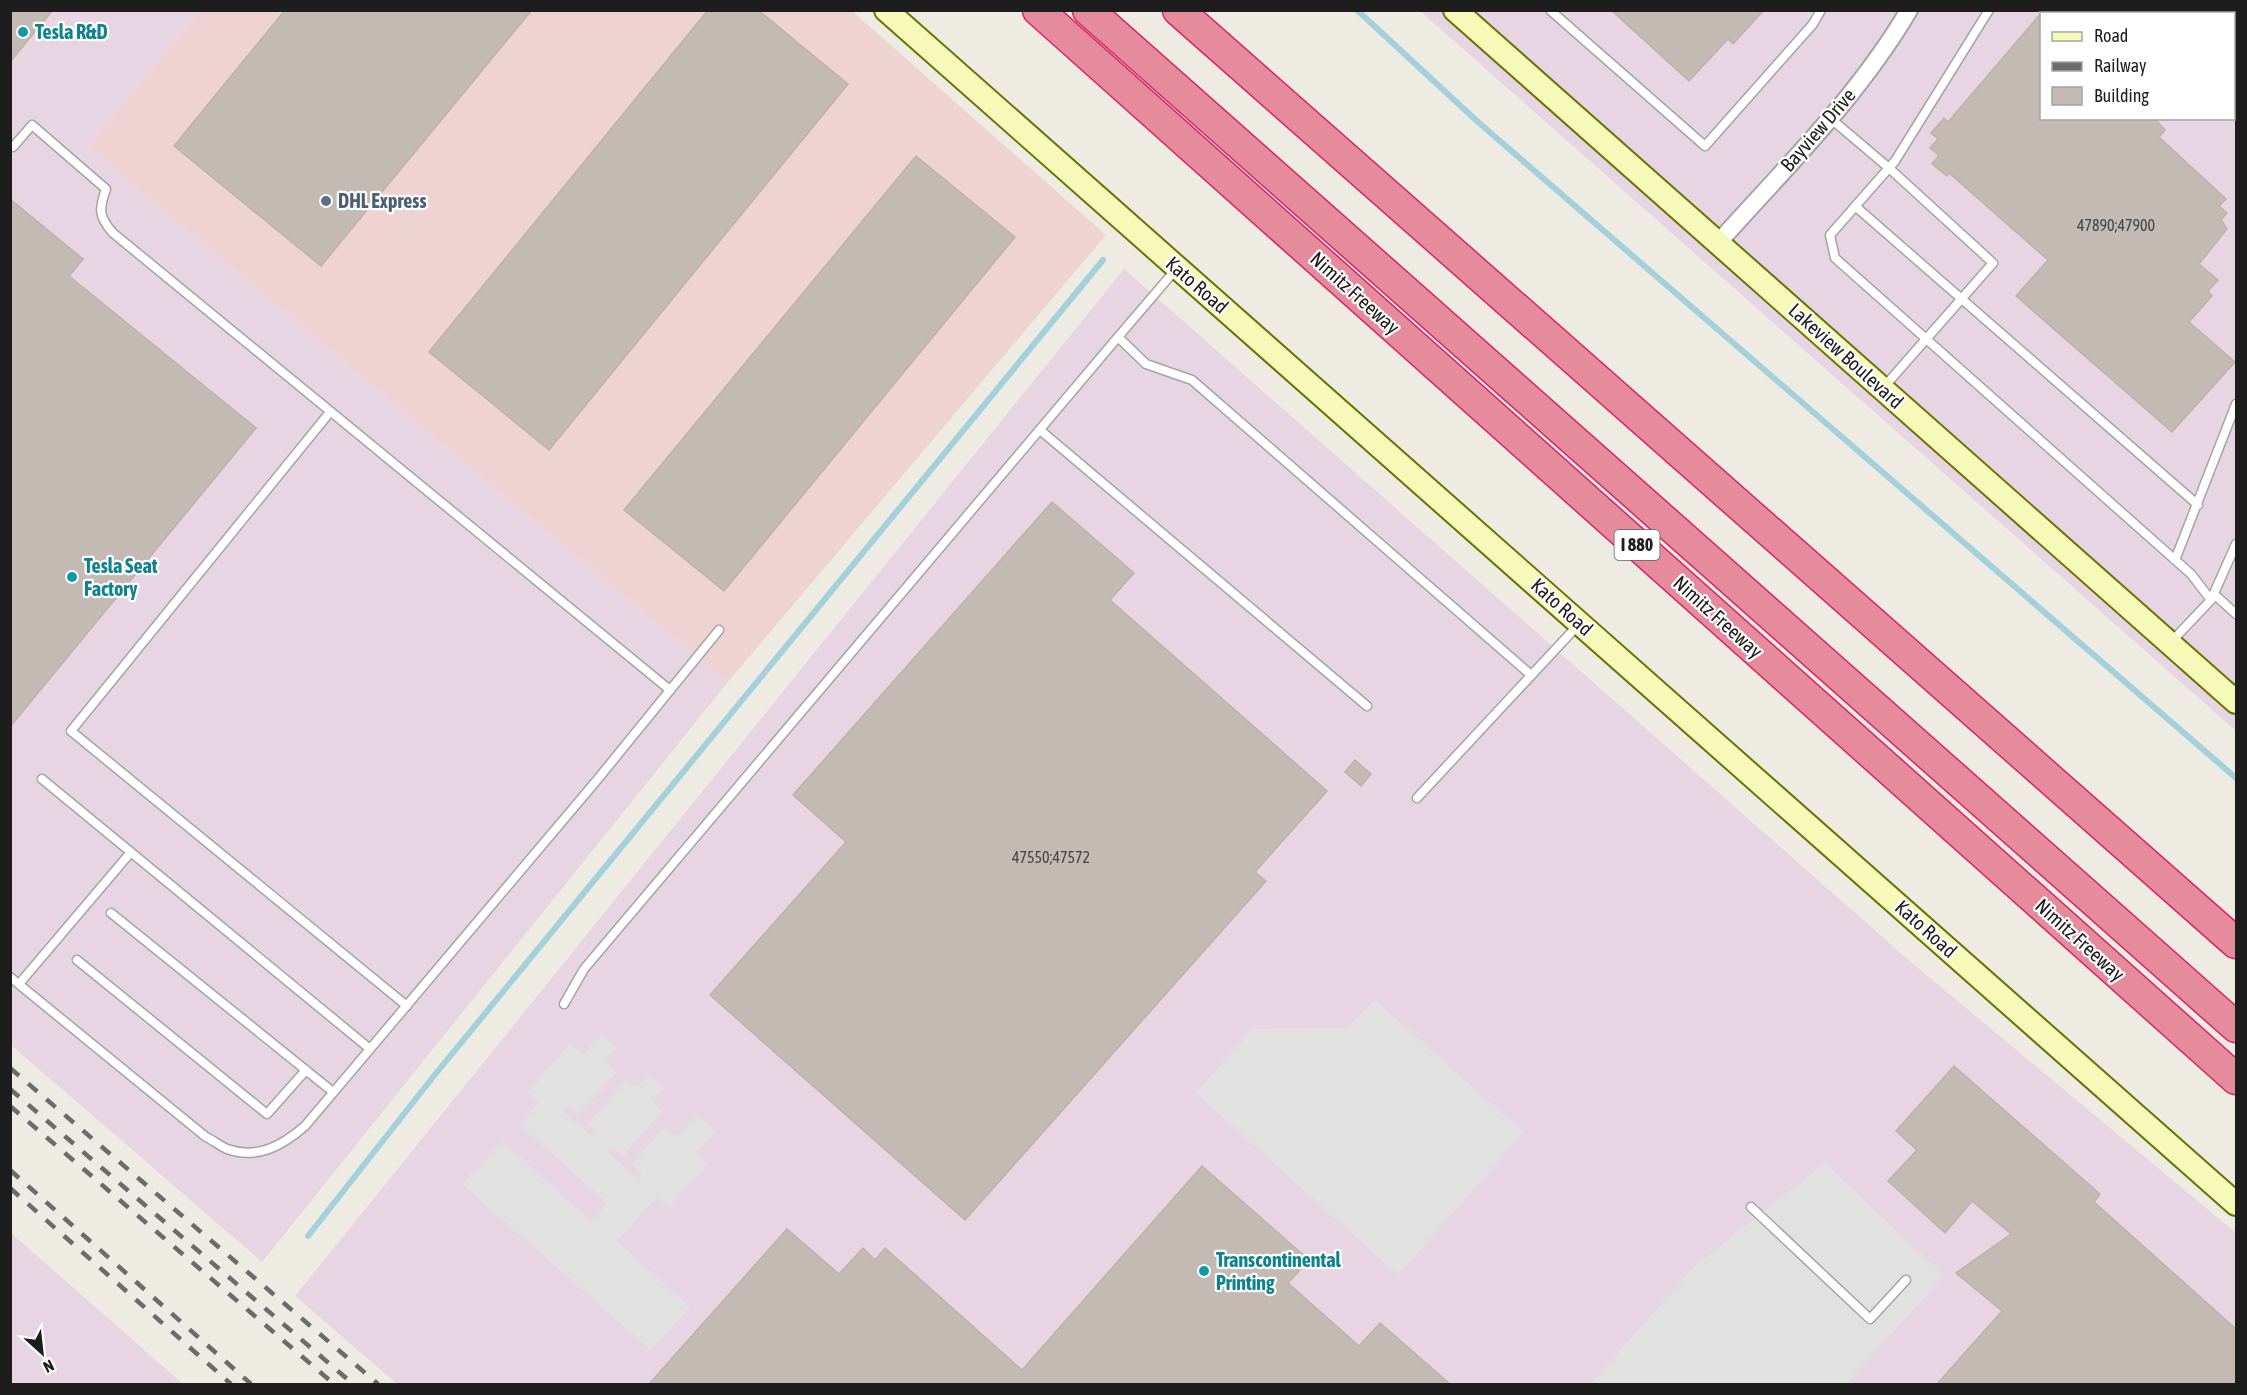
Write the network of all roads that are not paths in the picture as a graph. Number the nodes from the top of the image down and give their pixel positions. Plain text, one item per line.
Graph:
1 (886, 10) edge
2 (1038, 10) edge
3 (1088, 10) edge
4 (1178, 10) edge
5 (1455, 10) edge
6 (1550, 10) edge
7 (1821, 10) edge
8 (1909, 10) edge
9 (1989, 10) edge
10 (1830, 117) junction
11 (13, 147) dead end
12 (1889, 168) junction
13 (1856, 206) junction
14 (1718, 243) junction
15 (1178, 268) junction
16 (1961, 299) junction
17 (1118, 337) junction
18 (1926, 339) junction
19 (1882, 389) junction
20 (2236, 404) edge
21 (330, 412) junction
22 (1040, 430) junction
23 (2198, 505) junction
24 (2236, 544) edge
25 (2175, 560) junction
26 (2212, 597) junction
27 (2236, 614) edge
28 (1580, 623) junction
29 (719, 630) dead end
30 (2170, 643) junction
31 (1531, 675) junction
32 (670, 690) junction
33 (2236, 702) edge
34 (1367, 706) dead end
35 (42, 778) dead end
36 (1417, 798) dead end
37 (131, 852) junction
38 (111, 913) dead end
39 (2236, 943) edge
40 (77, 960) dead end
41 (10, 977) edge
42 (19, 984) junction
43 (564, 1004) dead end
44 (407, 1006) junction
45 (2236, 1027) edge
46 (370, 1049) junction
47 (306, 1070) junction
48 (2236, 1078) edge
49 (333, 1092) junction
50 (2236, 1204) edge
51 (1751, 1207) dead end
52 (1906, 1280) dead end

1 - 15 street, Kato Road
2 - 48 highway, Nimitz Freeway / I 880
3 - 45 highway, I 880
4 - 39 highway
5 - 14 street, Lakeview Boulevard
6 - 7 lane
8 - 10 street, Bayview Drive
9 - 12 lane
10 - 12 lane
10 - 14 street, Bayview Drive
11 - 21 lane
12 - 13 lane
12 - 16 lane
13 - 16 lane
13 - 18 lane
14 - 19 street, Lakeview Boulevard
15 - 17 lane
15 - 28 street, Kato Road
16 - 18 lane
16 - 23 lane
17 - 22 lane
17 - 31 lane
18 - 19 lane
18 - 25 lane
19 - 30 street, Lakeview Boulevard
20 - 23 lane
21 - 32 lane
21 - 44 lane
22 - 34 lane
22 - 43 lane
23 - 25 lane
24 - 26 lane
25 - 26 lane
26 - 27 lane
26 - 30 lane
28 - 31 lane
28 - 50 street, Kato Road
29 - 32 lane
30 - 33 street, Lakeview Boulevard
31 - 36 lane
32 - 44 lane
35 - 37 lane
37 - 42 lane
37 - 46 lane
38 - 47 lane
40 - 47 lane
41 - 42 lane
42 - 49 lane
44 - 46 lane
46 - 49 lane
47 - 49 lane
51 - 52 lane

